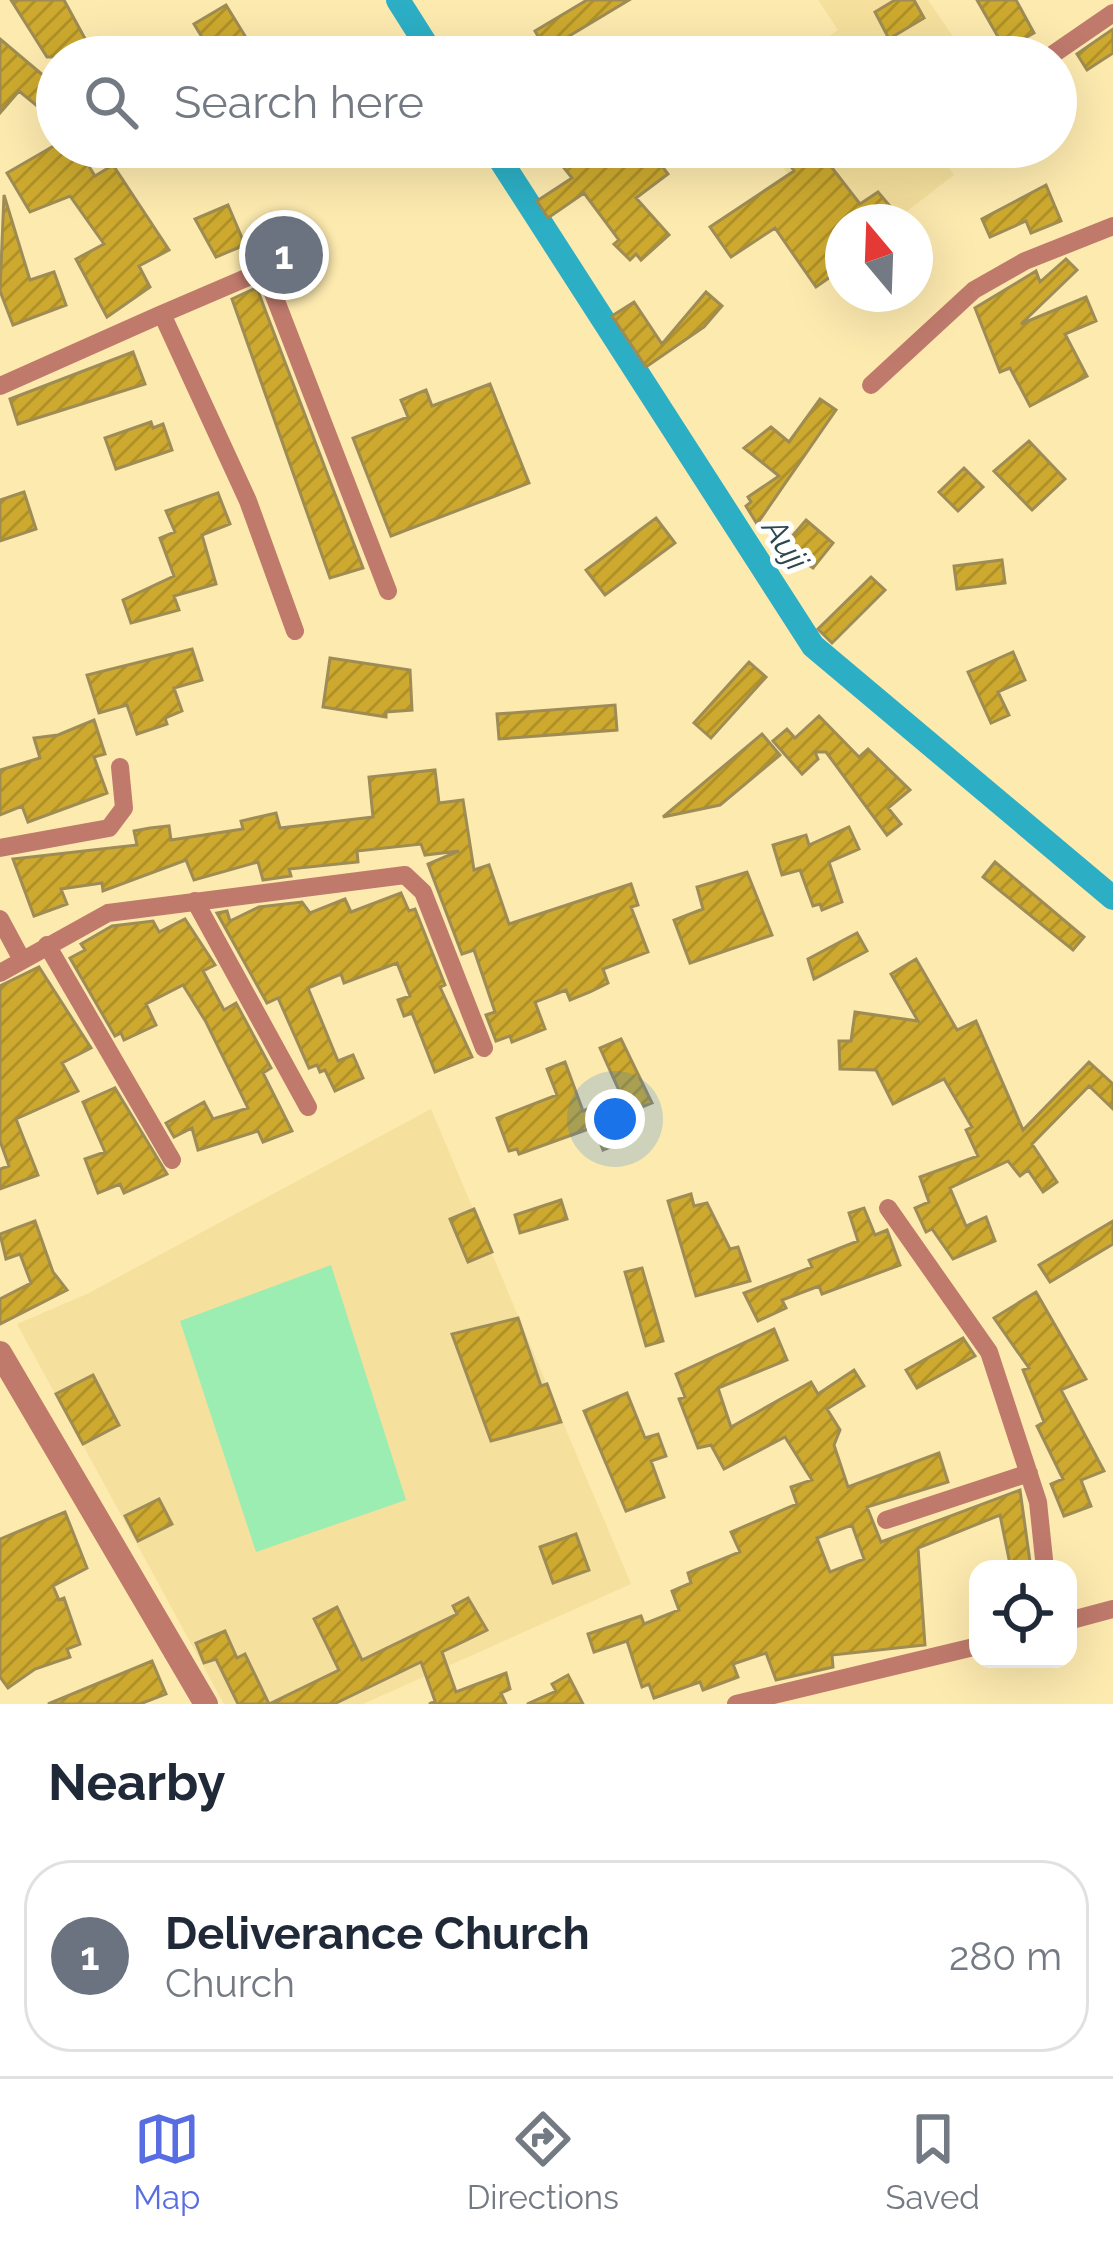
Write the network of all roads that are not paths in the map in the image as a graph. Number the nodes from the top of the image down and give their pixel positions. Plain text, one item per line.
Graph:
1 (1113, 13) edge
2 (1077, 38) edge
3 (1113, 226) edge
4 (162, 314) junction
5 (871, 385) dead end
6 (0, 386) edge
7 (388, 591) dead end
8 (295, 631) dead end
9 (120, 767) dead end
10 (0, 848) edge
11 (195, 901) junction
12 (0, 919) edge
13 (47, 945) junction
14 (22, 960) junction
15 (0, 973) edge
16 (484, 1048) dead end
17 (308, 1107) dead end
18 (172, 1160) dead end
19 (888, 1208) dead end
20 (0, 1353) edge
21 (1029, 1473) junction
22 (886, 1520) dead end
23 (1044, 1560) edge
24 (1113, 1610) edge
25 (1077, 1619) edge
26 (969, 1648) edge
27 (206, 1704) edge
28 (736, 1704) edge

1 - 2 street
3 - 5 street
4 - 6 street
4 - 7 street
4 - 8 street
9 - 10 street
11 - 13 street
11 - 16 street
11 - 17 street
12 - 14 street
13 - 14 street
13 - 18 street
14 - 15 street
19 - 21 street
20 - 27 street
21 - 22 street
21 - 23 street
24 - 25 street
26 - 28 street

